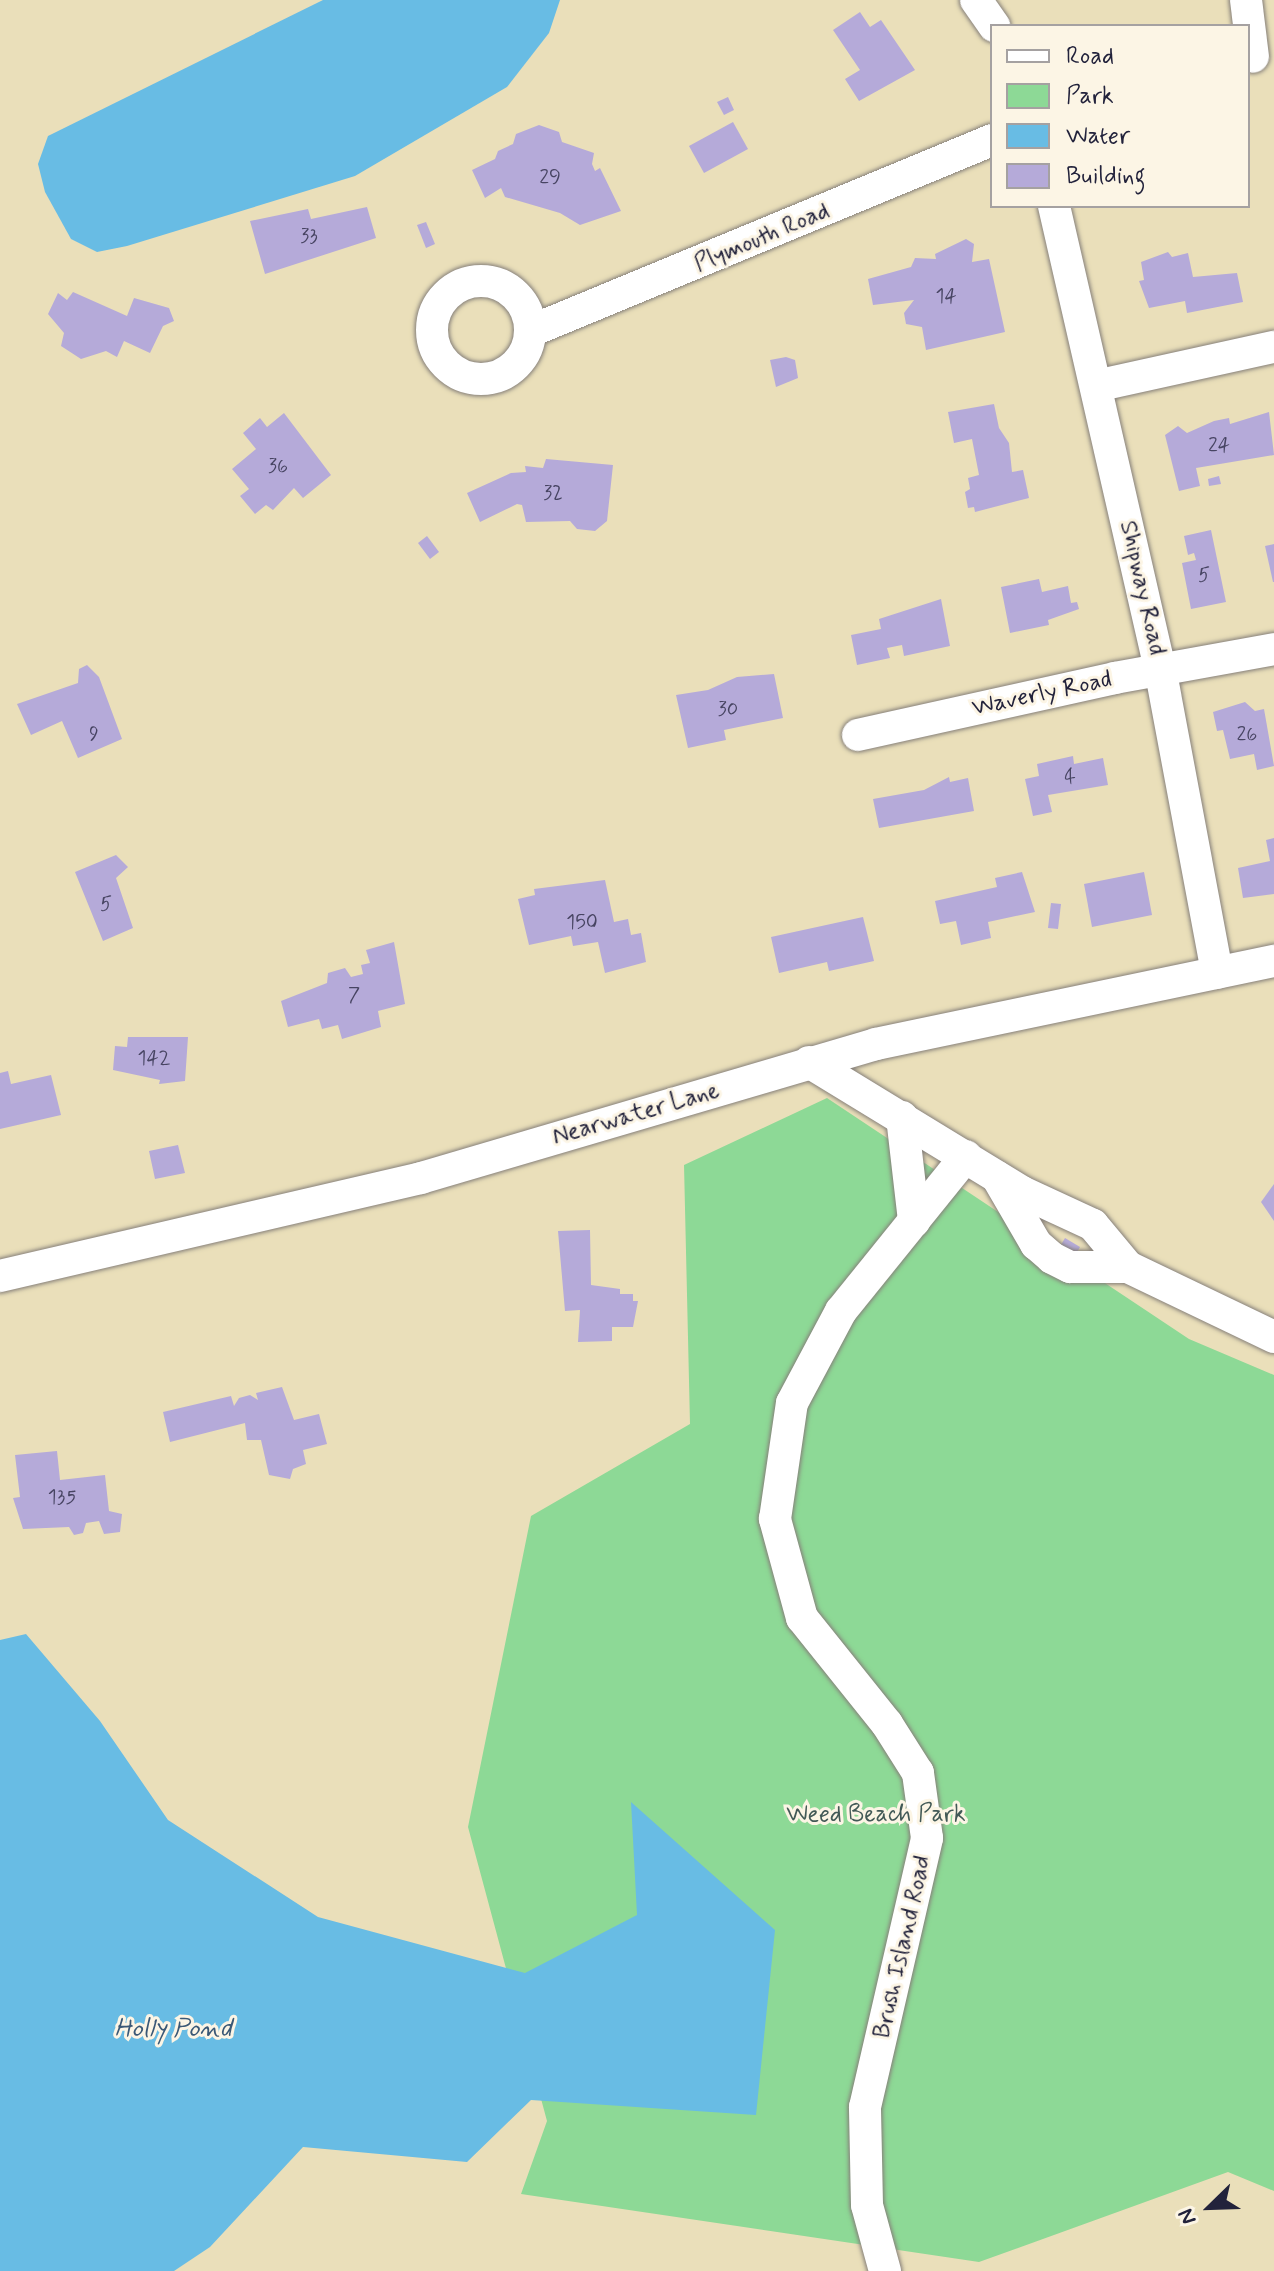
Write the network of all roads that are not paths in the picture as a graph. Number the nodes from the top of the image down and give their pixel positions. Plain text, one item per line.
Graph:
1 (976, 0) edge
2 (1246, 0) edge
3 (993, 24) edge
4 (1258, 56) edge
5 (990, 141) edge
6 (1054, 208) edge
7 (531, 331) dead end
8 (1274, 347) edge
9 (1096, 386) junction
10 (1274, 649) edge
11 (1161, 673) junction
12 (858, 735) dead end
13 (1274, 961) edge
14 (1217, 973) junction
15 (809, 1062) junction
16 (902, 1117) junction
17 (966, 1156) junction
18 (997, 1177) junction
19 (914, 1221) junction
20 (1128, 1267) junction
21 (0, 1276) edge
22 (1274, 1337) edge
23 (885, 2271) edge

1 - 3 street
2 - 4 street
5 - 7 street, Plymouth Road
6 - 9 street, Shipway Road
8 - 9 street
9 - 11 street, Shipway Road
10 - 11 street, Waverly Road
11 - 12 street, Waverly Road
11 - 14 street, Shipway Road
13 - 14 street, Nearwater Lane
14 - 15 street, Nearwater Lane
15 - 16 street
15 - 21 street, Nearwater Lane
16 - 17 street
16 - 19 street
17 - 18 street
17 - 19 street, Brush Island Road
18 - 20 street
18 - 20 street
19 - 23 street, Brush Island Road
20 - 22 street

